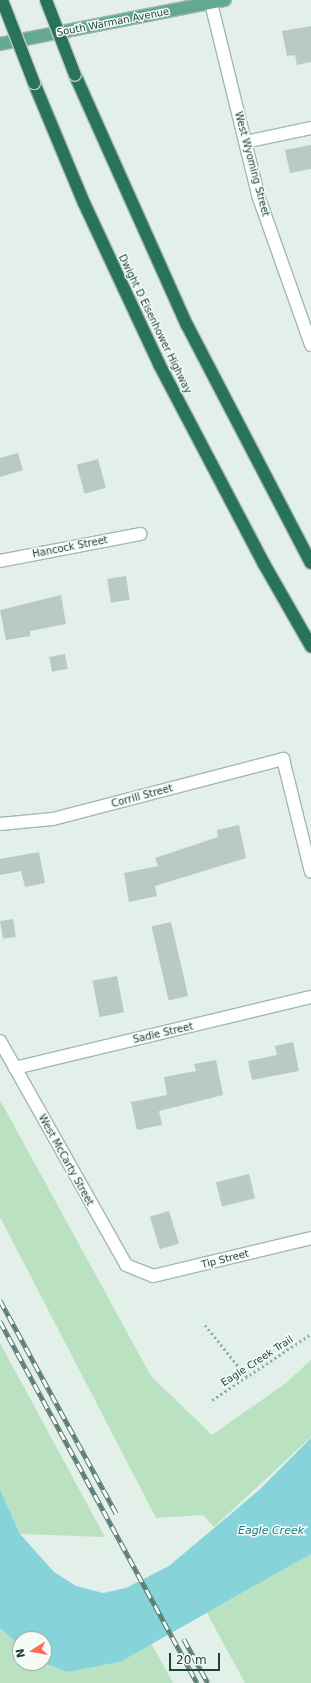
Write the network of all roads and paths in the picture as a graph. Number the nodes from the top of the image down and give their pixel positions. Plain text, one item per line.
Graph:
1 (2, 0) edge
2 (46, 0) edge
3 (225, 0) edge
4 (211, 3) junction
5 (0, 44) edge
6 (311, 128) edge
7 (245, 142) junction
8 (311, 345) edge
9 (140, 534) dead end
10 (0, 561) edge
11 (311, 564) edge
12 (311, 646) edge
13 (0, 824) edge
14 (311, 872) edge
15 (311, 997) edge
16 (0, 1041) edge
17 (15, 1068) junction
18 (311, 1238) edge
19 (138, 1272) joint
20 (205, 1325) dead end
21 (311, 1334) edge
22 (247, 1377) junction
23 (212, 1400) dead end

1 - 12 highway, Dwight D Eisenhower Highway, bridge
2 - 11 highway, bridge
3 - 4 main road, South Warman Avenue
4 - 5 main road, South Warman Avenue
4 - 7 street, West Wyoming Street
6 - 7 street
7 - 8 street, West Wyoming Street
9 - 10 street, Hancock Street
13 - 14 street, Corrill Street
15 - 17 street, Sadie Street
16 - 17 street, West McCarty Street
17 - 19 street, West McCarty Street
18 - 19 street, Tip Street
20 - 22 path
21 - 22 path, Eagle Creek Trail
22 - 23 path, Eagle Creek Trail

